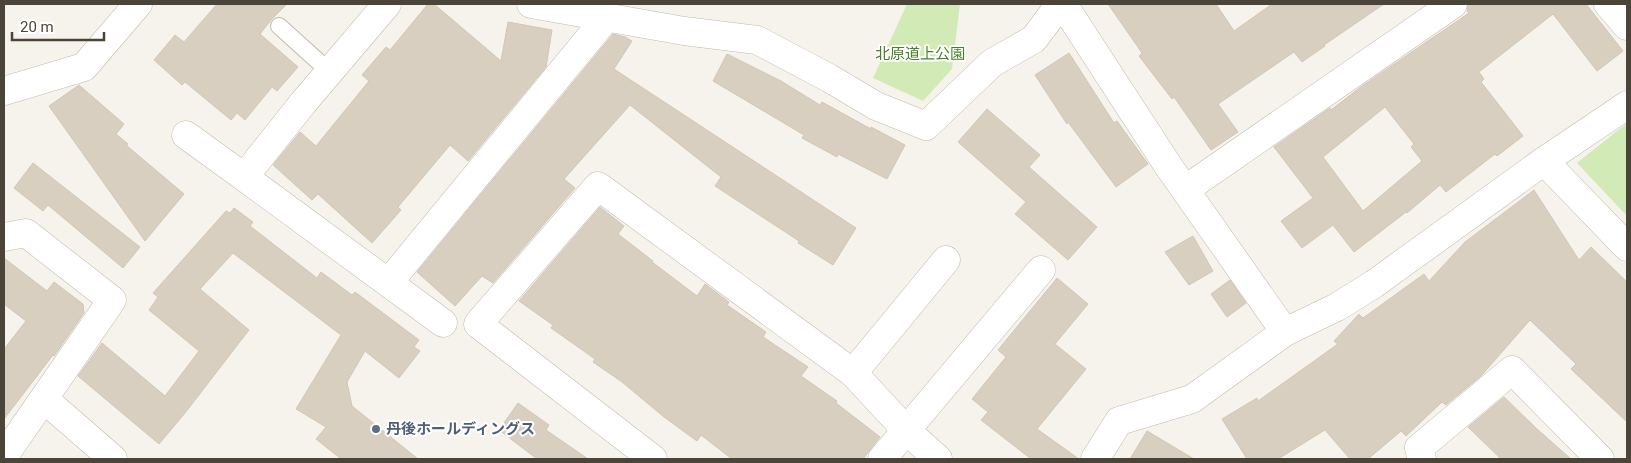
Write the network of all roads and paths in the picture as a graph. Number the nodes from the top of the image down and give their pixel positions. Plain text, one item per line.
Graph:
1 (138, 4) edge
2 (387, 4) edge
3 (531, 4) edge
4 (1062, 4) edge
5 (1452, 4) edge
6 (1608, 4) edge
7 (606, 18) junction
8 (279, 26) dead end
9 (1627, 26) edge
10 (330, 72) junction
11 (4, 91) edge
12 (1627, 106) edge
13 (186, 135) dead end
14 (1544, 161) junction
15 (244, 177) junction
16 (1186, 189) junction
17 (4, 237) edge
18 (1627, 247) edge
19 (946, 260) dead end
20 (1041, 270) dead end
21 (390, 282) junction
22 (443, 323) dead end
23 (1285, 332) junction
24 (853, 374) junction
25 (44, 399) junction
26 (906, 430) junction
27 (4, 456) edge
28 (113, 459) edge
29 (653, 459) edge
30 (882, 459) edge
31 (938, 459) edge
32 (1095, 459) edge
33 (1422, 459) edge
34 (1600, 459) edge

1 - 11 street
2 - 10 street
3 - 7 street
4 - 7 street
4 - 16 street
5 - 16 street
6 - 9 street
7 - 21 street
8 - 10 lane
10 - 15 street
12 - 14 street
13 - 15 street
14 - 18 street
14 - 23 street
15 - 21 street
16 - 23 street
17 - 25 street
19 - 24 street
20 - 26 street
21 - 22 street
23 - 32 street
24 - 26 street
24 - 29 street
25 - 27 street
25 - 28 street
26 - 30 street
26 - 31 street
33 - 34 street

